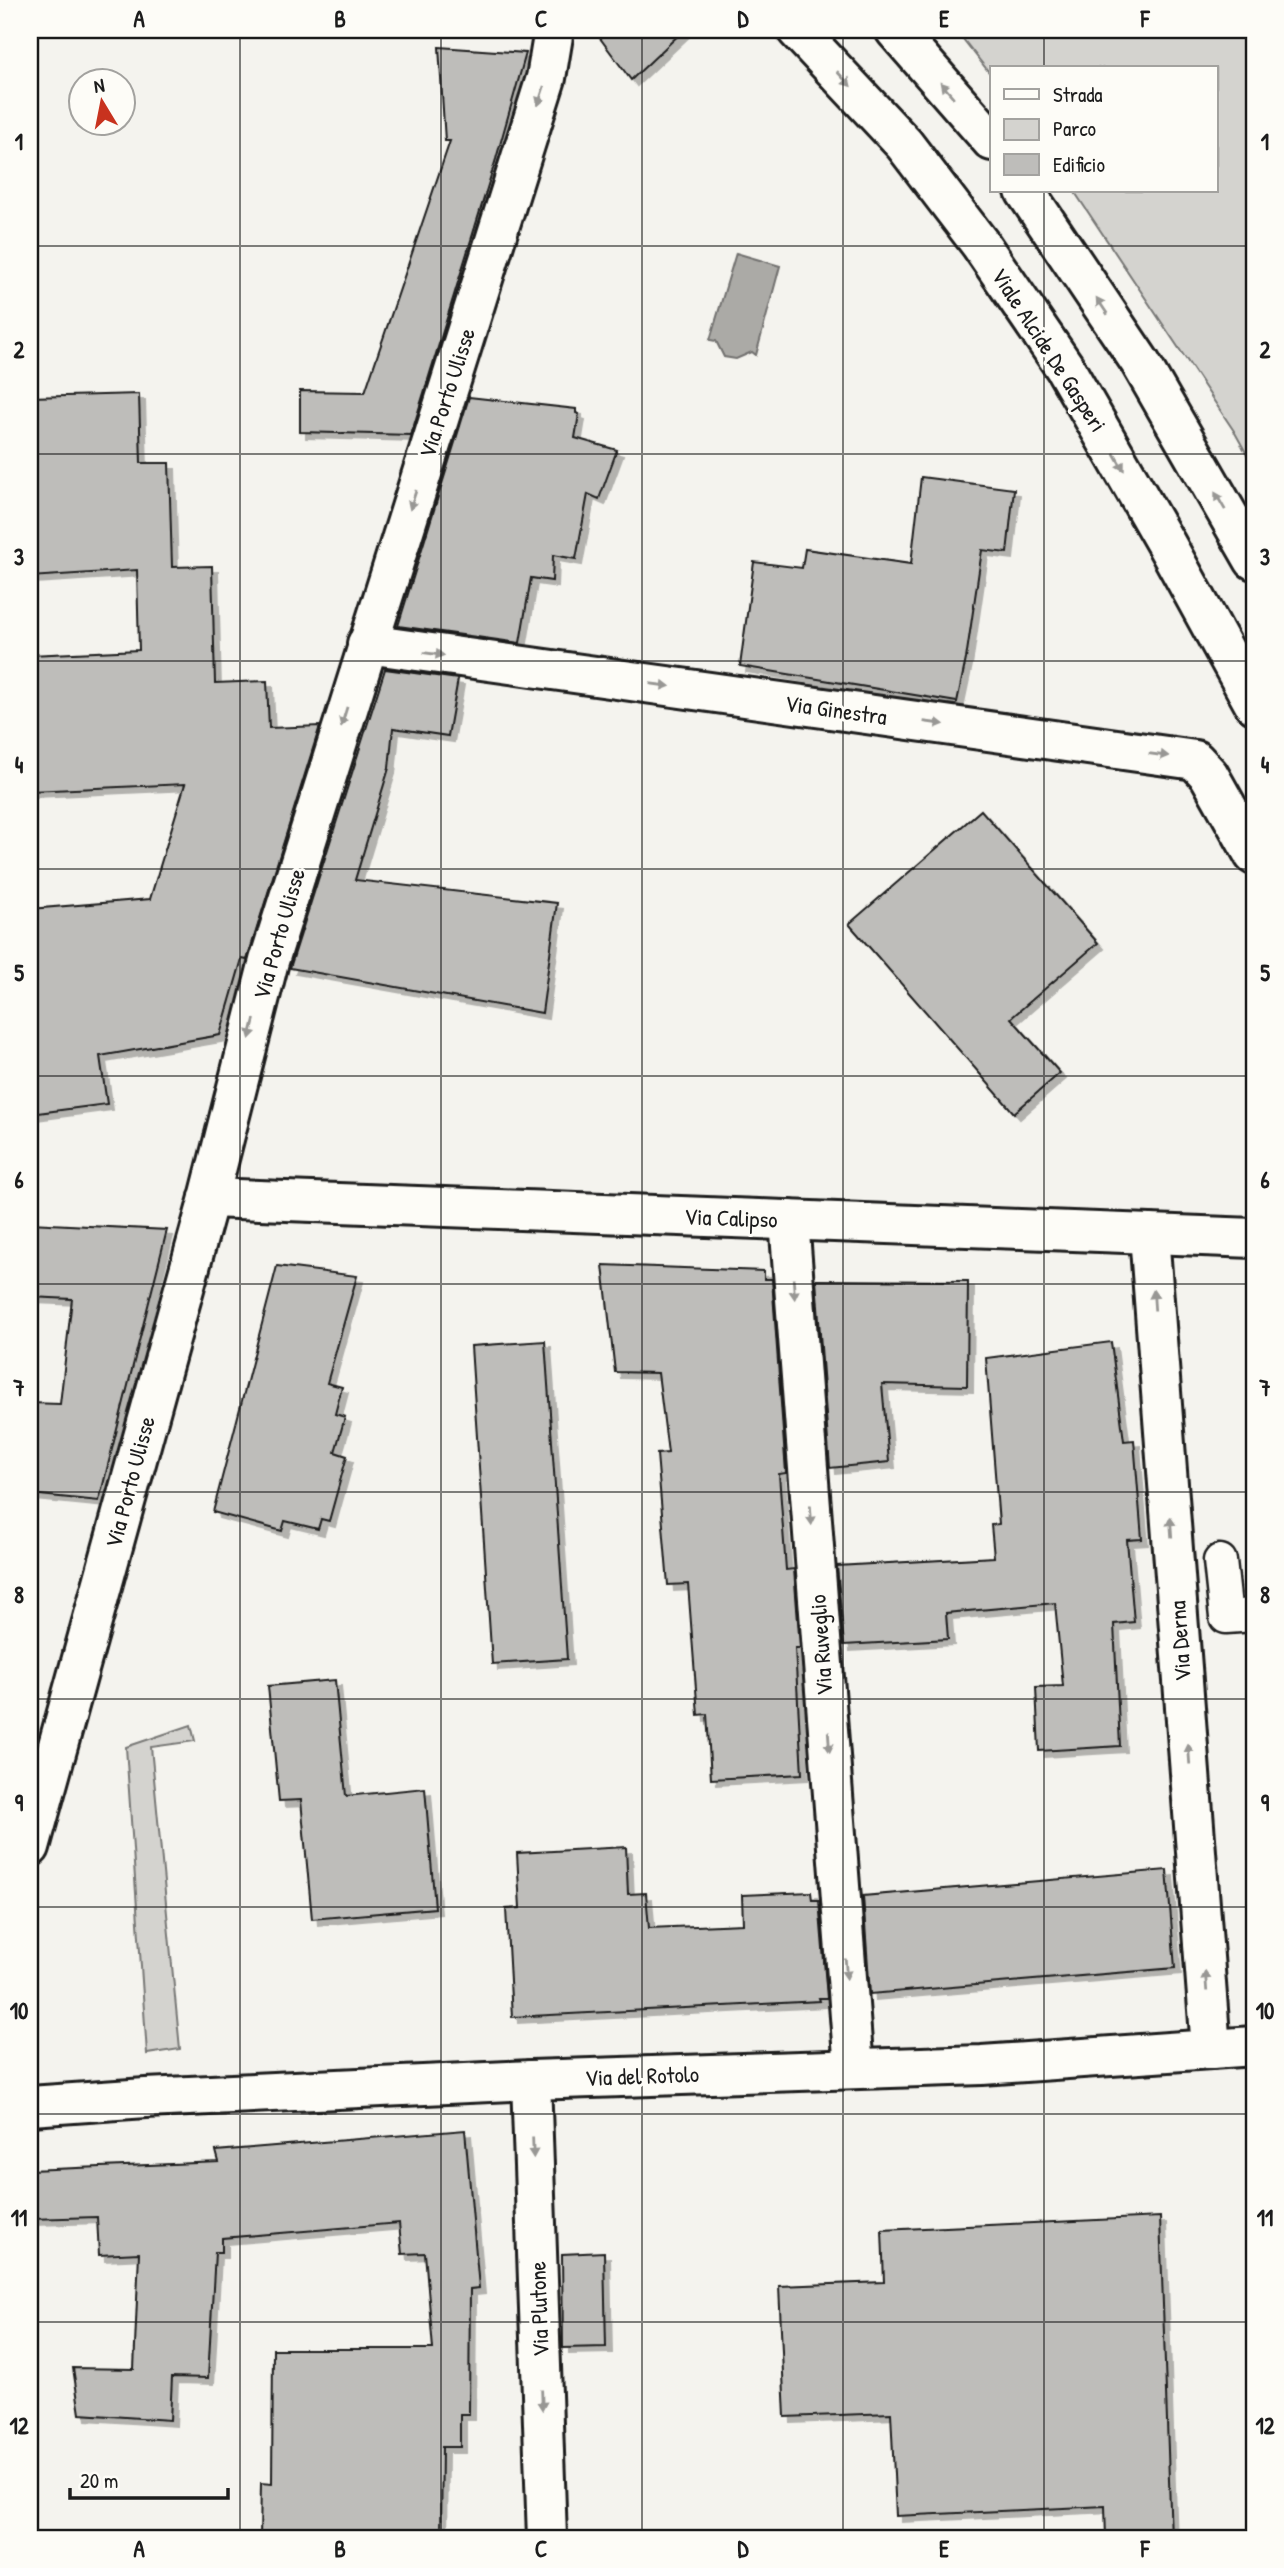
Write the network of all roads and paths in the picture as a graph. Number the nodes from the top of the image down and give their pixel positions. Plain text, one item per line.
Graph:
1 (554, 30) edge
2 (797, 30) edge
3 (895, 30) edge
4 (990, 139) edge
5 (1026, 192) edge
6 (1254, 560) edge
7 (367, 644) junction
8 (1254, 704) edge
9 (1254, 855) edge
10 (208, 1198) junction
11 (789, 1220) junction
12 (1149, 1234) junction
13 (1254, 1238) edge
14 (1220, 1561) dead end
15 (1254, 1615) edge
16 (30, 1847) edge
17 (1254, 2046) edge
18 (1211, 2049) junction
19 (854, 2069) junction
20 (531, 2080) junction
21 (30, 2106) edge
22 (547, 2538) edge

1 -> 7 street, Via Porto Ulisse
2 -> 8 street, Viale Alcide De Gasperi
4 -> 3 street
6 -> 5 street
7 -> 9 street, Via Ginestra
7 -> 10 street, Via Porto Ulisse
10 - 11 street, Via Calipso
10 - 16 street, Via Porto Ulisse
11 - 12 street, Via Calipso
11 -> 19 street, Via Ruveglio
12 - 13 street, Via Calipso
18 -> 12 street, Via Derna
14 - 15 lane
17 - 18 street, Via del Rotolo
18 - 19 street, Via del Rotolo
19 - 20 street, Via del Rotolo
20 - 21 street, Via del Rotolo
20 -> 22 street, Via Plutone

